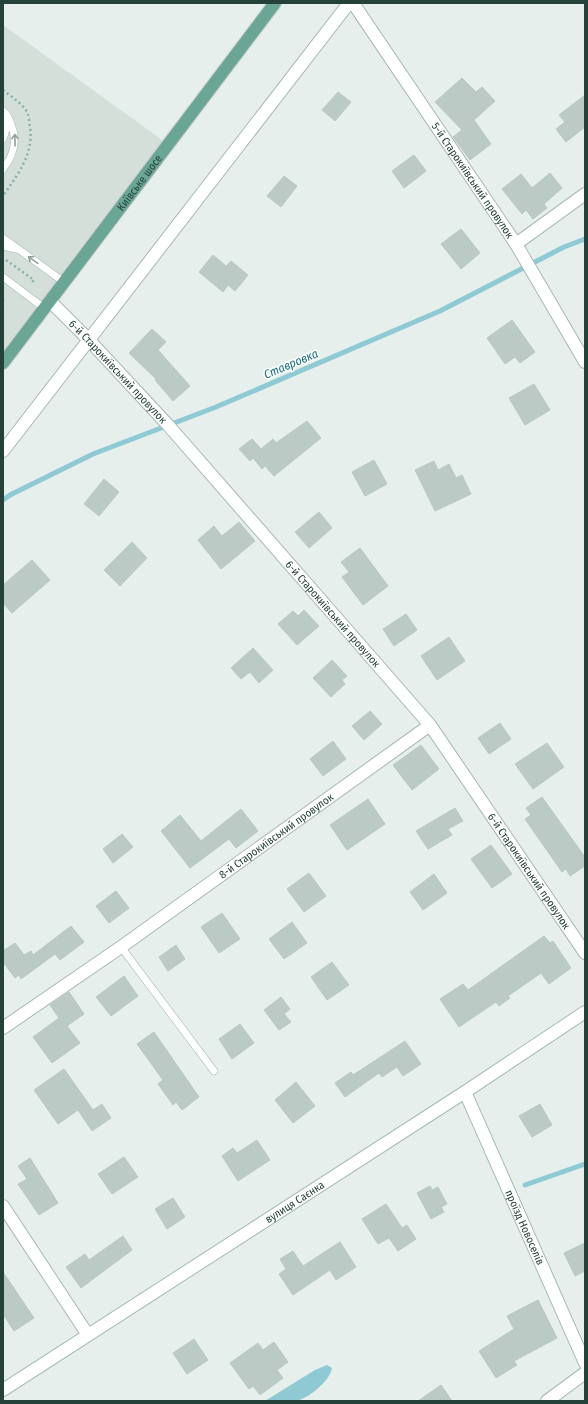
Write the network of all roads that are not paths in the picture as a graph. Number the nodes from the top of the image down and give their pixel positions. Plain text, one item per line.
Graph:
1 (275, 3) edge
2 (349, 3) edge
3 (353, 3) edge
4 (5, 112) edge
5 (3, 139) edge
6 (3, 168) edge
7 (585, 194) edge
8 (3, 238) edge
9 (516, 244) junction
10 (3, 246) edge
11 (18, 250) junction
12 (3, 277) edge
13 (64, 282) junction
14 (47, 304) junction
15 (88, 339) junction
16 (585, 362) edge
17 (3, 363) edge
18 (3, 451) edge
19 (430, 725) junction
20 (121, 947) junction
21 (585, 953) edge
22 (585, 1012) edge
23 (3, 1028) edge
24 (214, 1071) dead end
25 (465, 1092) junction
26 (3, 1206) edge
27 (88, 1335) junction
28 (585, 1363) edge
29 (585, 1373) edge
30 (3, 1390) edge
31 (547, 1401) edge

1 - 13 main road, Київське шосе
2 - 15 street
3 - 9 street, 5-й Старокиївський провулок
4 - 5 lane
6 -> 4 lane
7 - 9 street
8 - 11 lane
9 - 16 street, 5-й Старокиївський провулок
10 - 11 lane
13 -> 11 lane
12 - 14 lane
13 - 14 main road, Київське шосе
14 - 15 street, 6-й Старокиївський провулок
14 - 17 main road, Київське шосе
15 - 18 street
15 - 19 street, 6-й Старокиївський провулок
19 - 20 street, 8-й Старокиївський провулок
19 - 21 street, 6-й Старокиївський провулок
20 - 23 street, 8-й Старокиївський провулок
20 - 24 lane
22 - 25 street, вулиця Саєнка
25 - 27 street, вулиця Саєнка
25 - 28 street, проїзд Новоселів
26 - 27 street
27 - 30 street, вулиця Саєнка
29 - 31 street

